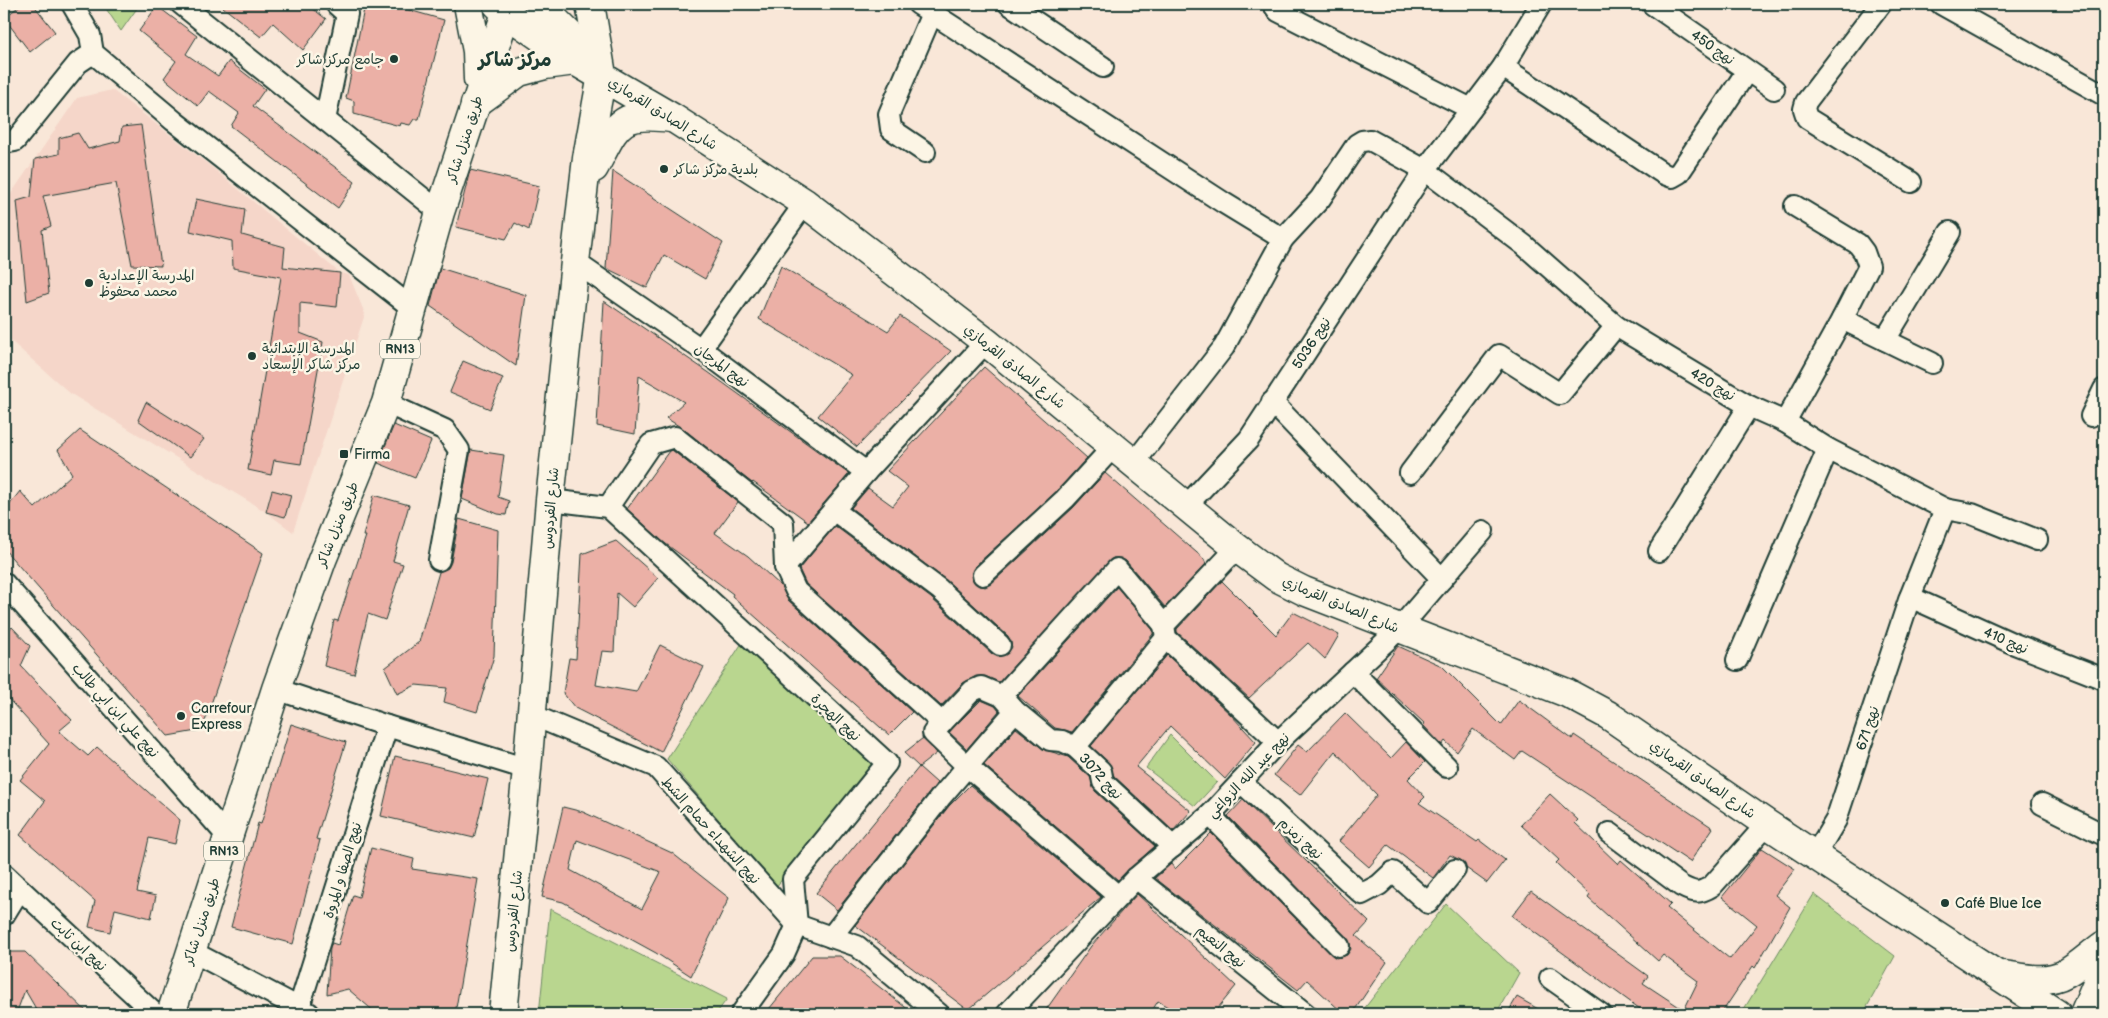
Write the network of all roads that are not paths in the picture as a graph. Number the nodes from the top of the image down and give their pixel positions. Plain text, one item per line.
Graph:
1 (72, 4) edge
2 (181, 4) edge
3 (336, 4) edge
4 (468, 4) edge
5 (539, 4) edge
6 (590, 4) edge
7 (1009, 4) edge
8 (1273, 4) edge
9 (1541, 4) edge
10 (1652, 4) edge
11 (1881, 4) edge
12 (1941, 4) edge
13 (504, 7) edge
14 (929, 7) edge
15 (1033, 11) edge
16 (93, 53) junction
17 (1102, 67) dead end
18 (1503, 67) junction
19 (591, 69) junction
20 (1747, 71) junction
21 (1774, 89) dead end
22 (2104, 94) edge
23 (476, 100) junction
24 (1471, 109) junction
25 (673, 118) junction
26 (325, 120) junction
27 (4, 143) edge
28 (925, 152) dead end
29 (1425, 170) junction
30 (1911, 182) dead end
31 (585, 184) junction
32 (804, 203) junction
33 (1795, 206) dead end
34 (440, 212) junction
35 (1950, 232) dead end
36 (1283, 239) junction
37 (575, 262) junction
38 (411, 307) junction
39 (1842, 319) junction
40 (1616, 326) junction
41 (1885, 340) junction
42 (986, 342) junction
43 (701, 349) junction
44 (1932, 363) dead end
45 (2104, 389) edge
46 (1272, 402) junction
47 (386, 403) junction
48 (1749, 406) junction
49 (2091, 416) dead end
50 (1785, 422) junction
51 (1828, 449) junction
52 (1124, 455) junction
53 (866, 472) junction
54 (1410, 472) dead end
55 (550, 500) junction
56 (1186, 506) junction
57 (608, 507) junction
58 (1945, 509) junction
59 (835, 511) junction
60 (1483, 531) dead end
61 (2037, 540) dead end
62 (1236, 548) junction
63 (1659, 551) dead end
64 (438, 560) dead end
65 (785, 567) junction
66 (983, 575) dead end
67 (1442, 579) junction
68 (4, 583) edge
69 (1910, 598) junction
70 (1399, 629) junction
71 (1165, 632) junction
72 (1000, 645) dead end
73 (1737, 660) dead end
74 (1353, 672) junction
75 (2104, 679) edge
76 (276, 689) junction
77 (1008, 703) junction
78 (532, 715) junction
79 (942, 723) junction
80 (387, 726) junction
81 (1278, 742) junction
82 (1075, 747) junction
83 (967, 766) junction
84 (1447, 767) dead end
85 (527, 769) junction
86 (1241, 782) junction
87 (2042, 804) dead end
88 (1210, 816) junction
89 (1767, 824) junction
90 (1610, 833) dead end
91 (2104, 836) edge
92 (228, 837) junction
93 (1173, 847) junction
94 (1814, 855) junction
95 (1455, 870) dead end
96 (4, 874) edge
97 (1136, 878) junction
98 (20, 890) junction
99 (1118, 896) junction
100 (4, 915) edge
101 (797, 925) junction
102 (831, 937) junction
103 (2104, 945) edge
104 (1339, 946) dead end
105 (191, 951) junction
106 (2104, 966) edge
107 (1999, 974) junction
108 (1550, 978) dead end
109 (303, 1012) edge
110 (155, 1014) edge
111 (171, 1014) edge
112 (503, 1014) edge
113 (741, 1014) edge
114 (939, 1014) edge
115 (1007, 1014) edge
116 (1306, 1014) edge
117 (1600, 1014) edge
118 (2026, 1014) edge
119 (2057, 1014) edge
120 (2084, 1014) edge

1 - 16 street
2 - 26 street
3 - 26 street
4 - 23 main road
5 - 19 main road, شارع الصادق القرمازي
6 - 19 main road, شارع الفردوس
7 - 15 street
8 - 24 street
9 - 18 street, نهج 5036
10 - 20 street, نهج 450
11 - 30 street
12 - 22 street
13 - 19 main road, شارع الصادق القرمازي
13 - 23 main road, طريق منزل شاكر / RN13
14 - 28 street
14 - 36 street
15 - 17 street
16 - 27 street
16 - 38 street
18 - 20 street
18 - 24 street, نهج 5036
19 - 23 main road
19 - 25 main road, شارع الصادق القرمازي
19 - 31 main road, شارع الفردوس
20 - 21 street, نهج 450
23 - 34 main road, طريق منزل شاكر / RN13
24 - 29 street, نهج 5036
25 - 31 main road
25 - 32 main road, شارع الصادق القرمازي
26 - 34 street
29 - 36 street, نهج 420
29 - 40 street, نهج 420
29 - 46 street, نهج 5036
31 - 37 main road, شارع الفردوس
32 - 42 main road, شارع الصادق القرمازي
32 - 43 street
33 - 39 street
34 - 38 main road, طريق منزل شاكر / RN13
35 - 41 street
36 - 52 street, نهج 420
37 - 43 street, نهج المرجان
37 - 55 main road, شارع الفردوس
38 - 47 main road, طريق منزل شاكر / RN13
39 - 41 street
39 - 50 street
40 - 48 street, نهج 420
40 - 54 street
41 - 44 street
42 - 52 main road, شارع الصادق القرمازي
42 - 53 street
43 - 53 street, نهج المرجان
45 - 49 street
46 - 56 street, نهج 5036
46 - 67 street
47 - 64 street
47 - 76 main road, طريق منزل شاكر / RN13
48 - 50 street, نهج 420
48 - 63 street
50 - 51 street, نهج 420
51 - 58 street, نهج 420
51 - 73 street
52 - 56 main road, شارع الصادق القرمازي
52 - 66 street, نهج 420
53 - 59 street
55 - 57 street
55 - 78 main road, شارع الفردوس
56 - 62 main road, شارع الصادق القرمازي
57 - 65 street
57 - 101 street, نهج الهجرة
58 - 61 street, نهج 420
58 - 69 street
59 - 65 street
59 - 72 street
60 - 67 street, نهج عبد الله الزواغي
62 - 70 main road, شارع الصادق القرمازي
62 - 71 street
65 - 79 street
67 - 70 street, نهج عبد الله الزواغي
68 - 92 street, نهج علي ابن ابي طالب
69 - 75 street, نهج 410
69 - 94 street, نهج 671
70 - 74 street, نهج عبد الله الزواغي
70 - 89 main road, شارع الصادق القرمازي
71 - 77 street
71 - 81 street
71 - 82 street
74 - 81 street, نهج عبد الله الزواغي
74 - 84 street
76 - 80 street
76 - 92 main road, طريق منزل شاكر / RN13
77 - 79 street
77 - 82 street, نهج 3072
77 - 83 street
78 - 85 main road, شارع الفردوس
78 - 101 street, نهج الشهداء حمام الشط
79 - 83 street
80 - 85 street
80 - 109 street, نهج الصفا و المروة
81 - 86 street, نهج عبد الله الزواغي
82 - 93 street, نهج 3072
83 - 99 street
83 - 102 street
85 - 112 main road, شارع الفردوس
86 - 88 street, نهج عبد الله الزواغي
86 - 95 street, نهج زمزم
87 - 91 street
88 - 93 street, نهج عبد الله الزواغي
88 - 104 street
89 - 90 street
89 - 94 main road, شارع الصادق القرمازي
92 - 105 main road, طريق منزل شاكر / RN13
93 - 97 street, نهج عبد الله الزواغي
94 - 107 main road, شارع الصادق القرمازي
96 - 98 street, نهج ابن ثابت
97 - 99 street, نهج عبد الله الزواغي
97 - 116 street, نهج النعيم
98 - 100 street
98 - 110 street, نهج ابن ثابت
99 - 115 street, نهج عبد الله الزواغي
101 - 102 street
101 - 113 street, نهج الهجرة
102 - 114 street
103 - 107 main road
105 - 109 street
105 - 111 main road, طريق منزل شاكر / RN13
106 - 120 main road
107 - 118 main road
107 - 119 main road, شارع الصادق القرمازي
108 - 117 street

